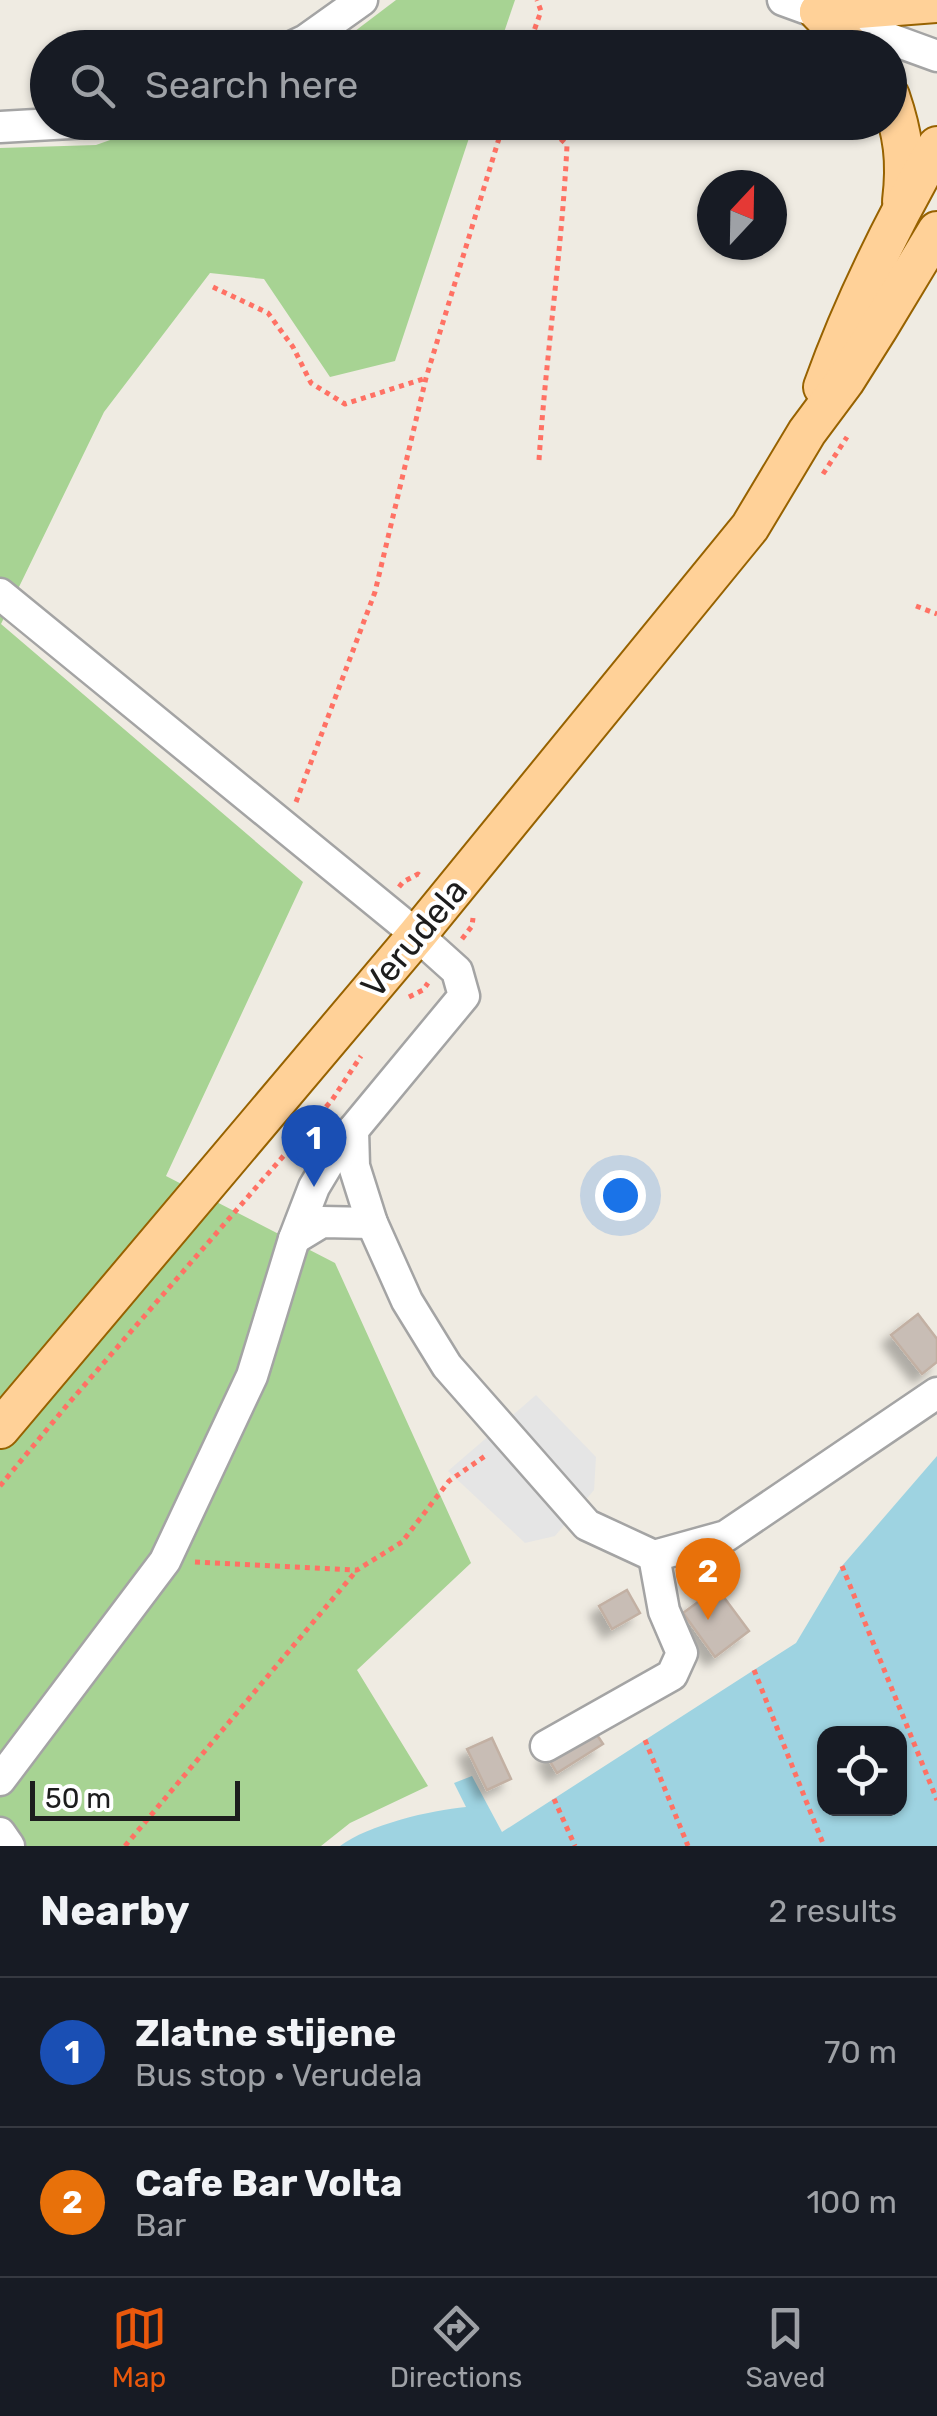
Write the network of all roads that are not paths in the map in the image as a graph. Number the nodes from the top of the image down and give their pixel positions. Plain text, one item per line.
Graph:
1 (362, 0) edge
2 (784, 0) edge
3 (937, 3) edge
4 (819, 12) junction
5 (320, 30) edge
6 (836, 30) edge
7 (867, 30) edge
8 (907, 45) edge
9 (937, 56) edge
10 (30, 125) edge
11 (0, 127) edge
12 (902, 140) edge
13 (937, 146) edge
14 (900, 215) junction
15 (937, 231) edge
16 (807, 432) junction
17 (0, 594) edge
18 (417, 935) junction
19 (353, 1130) junction
20 (372, 1223) junction
21 (294, 1239) junction
22 (937, 1394) edge
23 (0, 1430) edge
24 (654, 1556) junction
25 (546, 1746) dead end
26 (0, 1780) edge
27 (0, 1833) edge
28 (9, 1846) edge

1 - 5 street
2 - 4 street
3 - 4 main road
4 - 6 main road
4 - 7 street
8 - 9 street
10 - 11 street
12 - 14 main road
13 - 14 main road, Verudela
14 - 16 main road, Verudela
15 - 16 main road, Verudela
16 - 18 main road, Verudela
17 - 18 street
18 - 19 street
18 - 23 main road, Verudela
19 - 20 street
19 - 21 street
20 - 21 street
20 - 24 street
21 - 26 street
22 - 24 street
24 - 25 street
27 - 28 street

